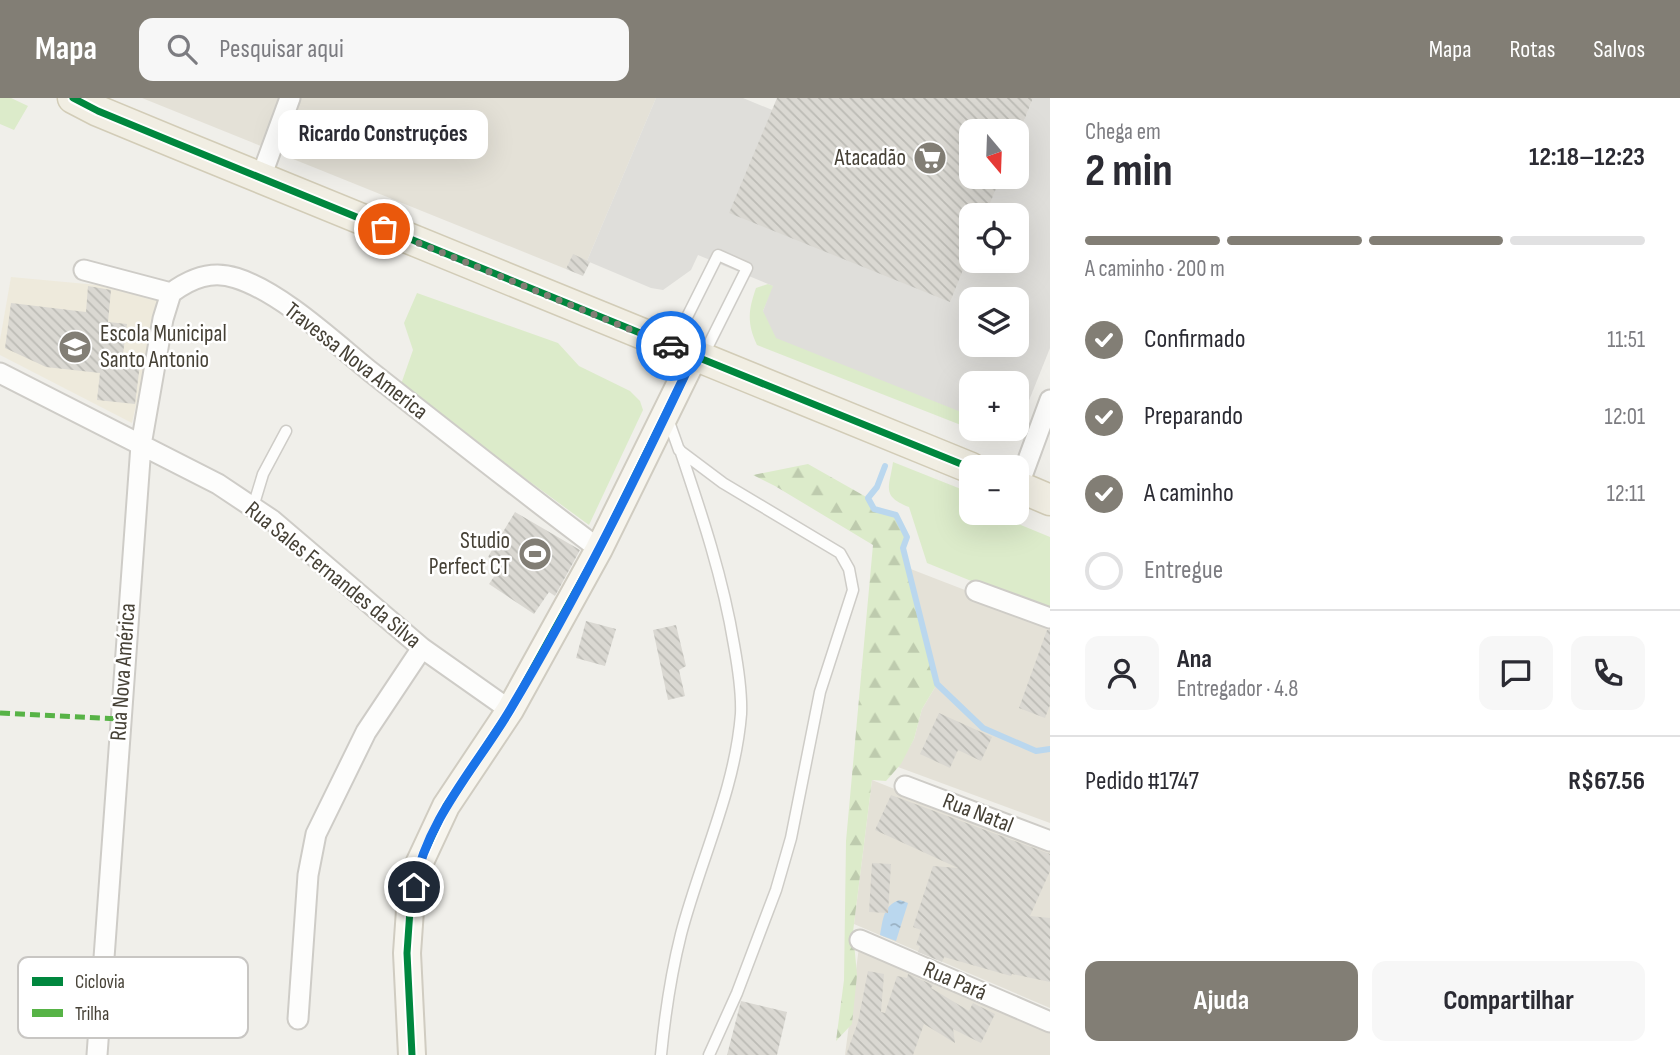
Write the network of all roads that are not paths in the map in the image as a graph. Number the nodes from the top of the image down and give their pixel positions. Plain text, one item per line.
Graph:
1 (73, 98) edge
2 (290, 98) edge
3 (261, 177) junction
4 (84, 270) dead end
5 (172, 293) junction
6 (689, 354) junction
7 (0, 373) edge
8 (1050, 400) edge
9 (667, 416) junction
10 (286, 431) dead end
11 (141, 444) junction
12 (680, 450) junction
13 (1029, 455) edge
14 (959, 463) edge
15 (1029, 492) edge
16 (1050, 500) edge
17 (253, 507) junction
18 (599, 549) junction
19 (976, 591) dead end
20 (1050, 618) edge
21 (422, 648) junction
22 (510, 710) junction
23 (905, 786) dead end
24 (1050, 841) edge
25 (860, 940) dead end
26 (104, 957) edge
27 (298, 1019) dead end
28 (1050, 1022) edge
29 (412, 1055) edge
30 (661, 1055) edge
31 (709, 1055) edge

1 - 3 main road
2 - 3 street
3 - 6 main road
4 - 5 street
5 - 11 street, Rua Nova América
5 - 18 street, Travessa Nova America
6 - 6 lane
6 - 9 street
6 - 14 main road
7 - 11 street, Rua Sales Fernandes da Silva
8 - 13 street
9 - 12 lane
9 - 18 street
10 - 17 lane
11 - 17 street, Rua Sales Fernandes da Silva
11 - 26 street, Rua Nova América
12 - 30 lane
12 - 31 lane
15 - 16 main road
17 - 21 street, Rua Sales Fernandes da Silva
18 - 22 street
19 - 20 street
21 - 22 street, Rua Sales Fernandes da Silva
21 - 27 street
22 - 29 street
23 - 24 street, Rua Natal
25 - 28 street, Rua Pará

